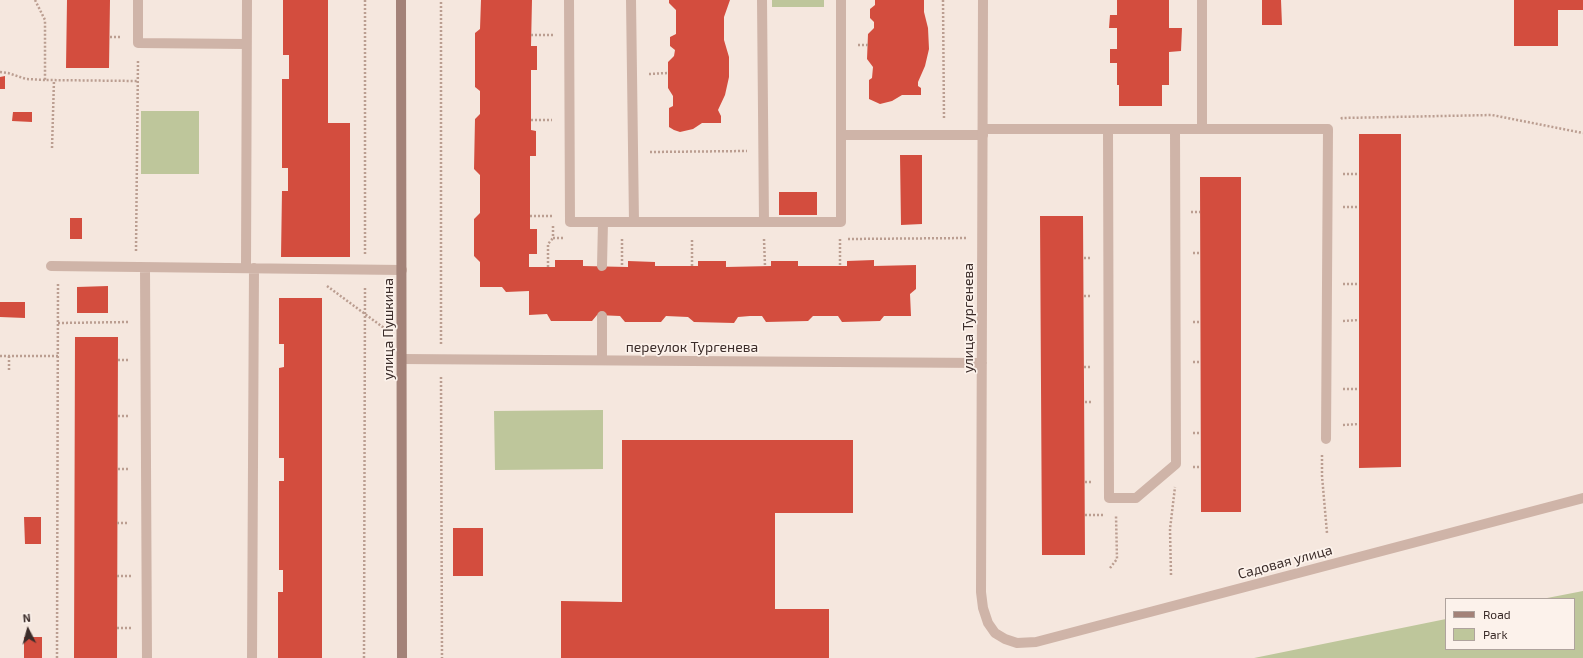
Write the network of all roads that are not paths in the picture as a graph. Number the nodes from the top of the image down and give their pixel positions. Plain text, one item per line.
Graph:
1 (138, 0) edge
2 (247, 0) edge
3 (401, 0) edge
4 (569, 0) edge
5 (631, 0) edge
6 (762, 0) edge
7 (841, 0) edge
8 (983, 0) edge
9 (1202, 0) edge
10 (246, 44) junction
11 (1108, 129) junction
12 (1175, 129) junction
13 (1202, 129) junction
14 (983, 132) junction
15 (841, 135) junction
16 (603, 222) junction
17 (634, 222) junction
18 (764, 222) junction
19 (55, 266) road end
20 (602, 266) dead end
21 (140, 268) junction
22 (250, 268) junction
23 (402, 270) junction
24 (602, 316) dead end
25 (402, 359) junction
26 (602, 360) junction
27 (982, 363) junction
28 (1326, 439) dead end
29 (1583, 498) edge
30 (995, 633) joint
31 (147, 658) edge
32 (252, 658) edge
33 (402, 658) edge

1 - 10 street
2 - 10 street
3 - 23 main road, улица Пушкина
4 - 16 street
5 - 17 street
6 - 18 street
7 - 15 street
8 - 14 street, улица Тургенева
9 - 13 street
10 - 22 street
11 - 12 street
11 - 12 street
11 - 14 street
12 - 13 street
13 - 28 street
14 - 15 street
14 - 27 street, улица Тургенева
15 - 18 street
16 - 17 street
16 - 20 street
17 - 18 street
19 - 21 street
21 - 22 street
21 - 31 street
22 - 23 street
22 - 32 street
23 - 25 main road, улица Пушкина
24 - 26 street
25 - 26 street, переулок Тургенева
25 - 33 main road, улица Пушкина
26 - 27 street, переулок Тургенева
27 - 30 street, улица Тургенева
29 - 30 street, Садовая улица

